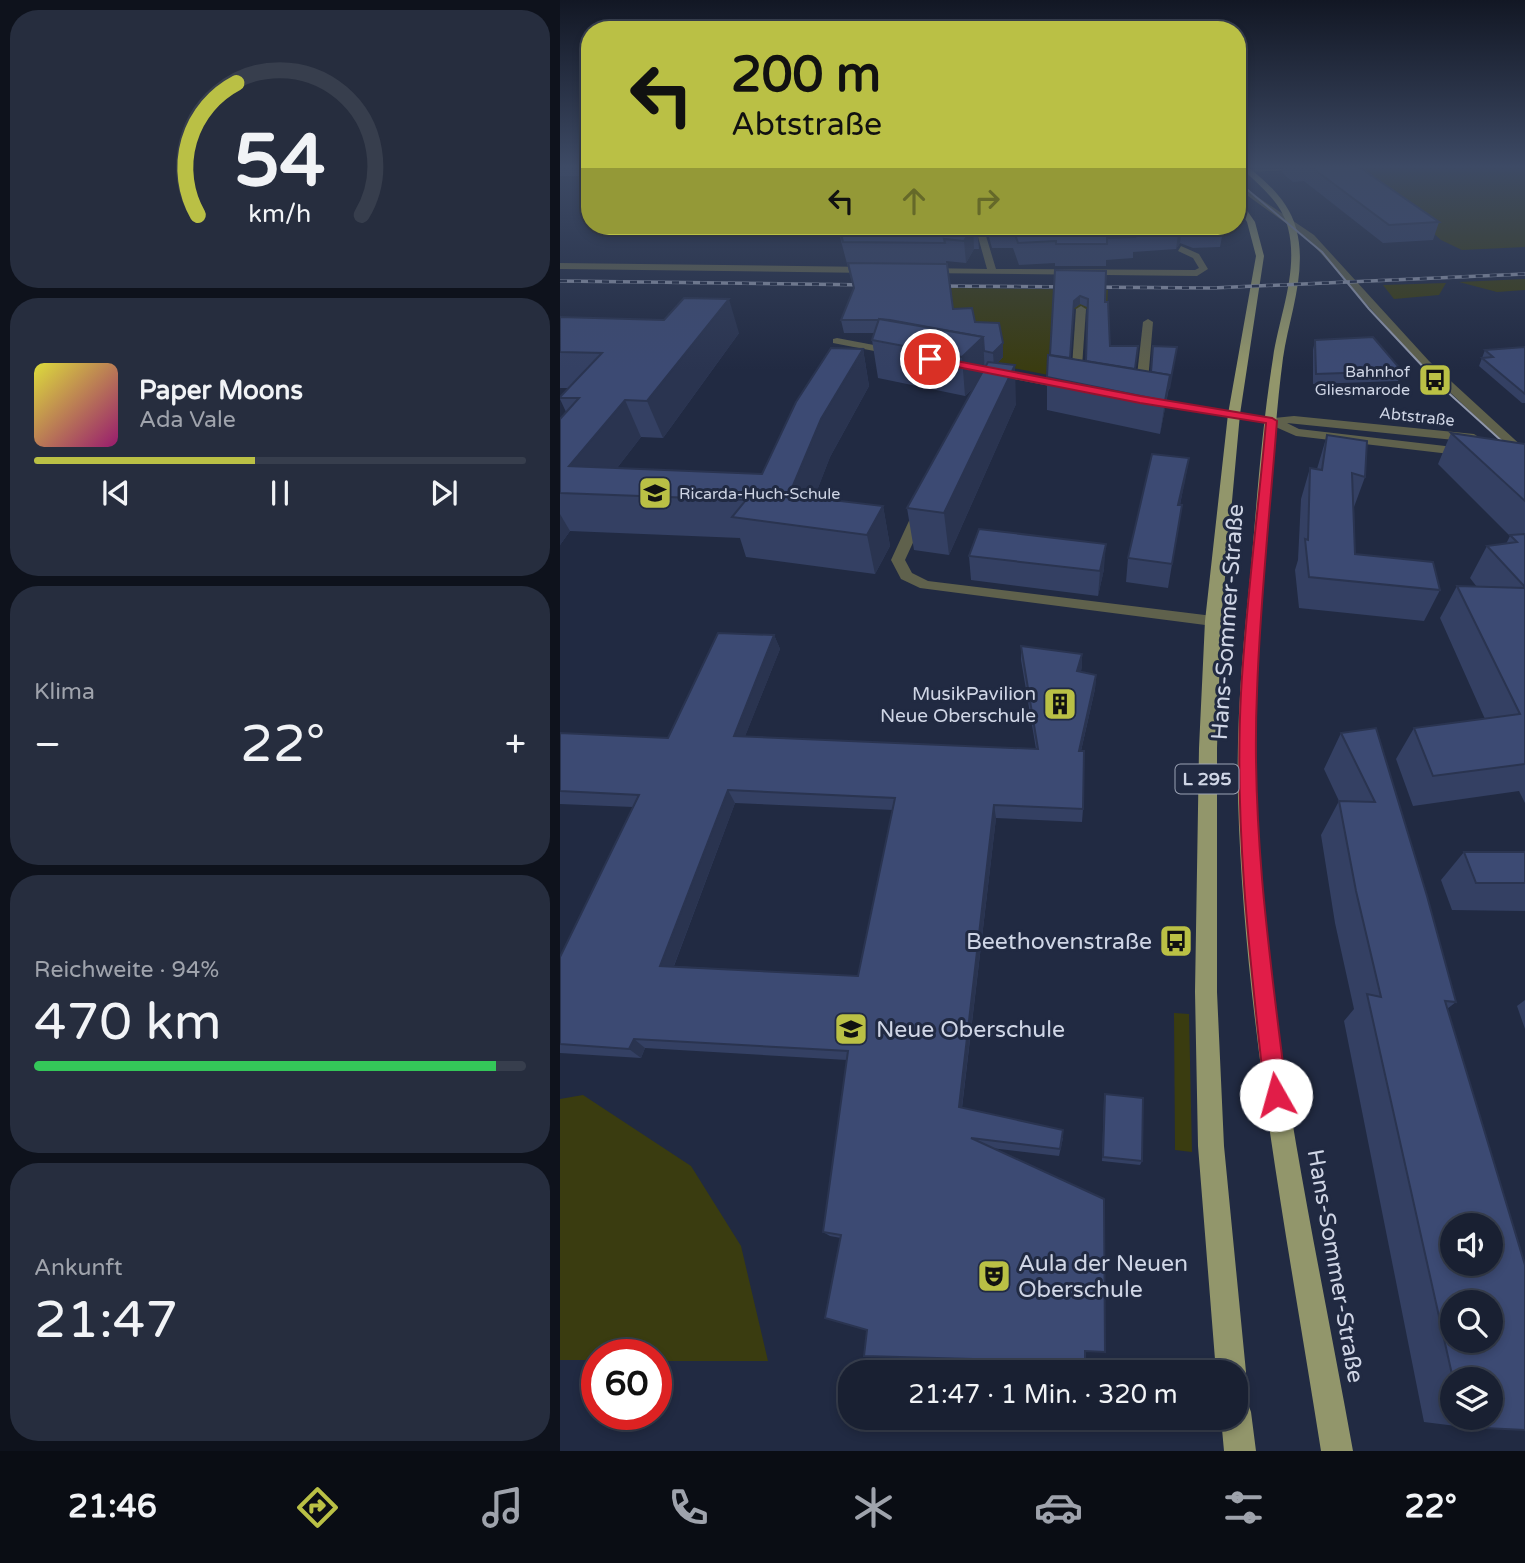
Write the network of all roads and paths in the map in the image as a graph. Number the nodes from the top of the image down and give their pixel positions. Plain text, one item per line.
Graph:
1 (979, 235) edge
2 (1254, 235) edge
3 (1291, 235) edge
4 (1306, 235) edge
5 (1181, 249) edge
6 (560, 266) edge
7 (880, 271) edge
8 (908, 271) edge
9 (992, 272) junction
10 (1081, 309) dead end
11 (1148, 322) dead end
12 (837, 341) dead end
13 (904, 354) edge
14 (991, 375) edge
15 (1076, 388) junction
16 (1088, 390) edge
17 (1127, 397) edge
18 (1140, 400) junction
19 (1234, 414) junction
20 (1272, 421) junction
21 (1522, 451) edge
22 (1480, 453) edge
23 (1500, 456) edge
24 (927, 499) edge
25 (1213, 621) junction
26 (1230, 1360) edge
27 (1238, 1430) edge
28 (1240, 1451) edge
29 (1338, 1451) edge

1 - 9 street
2 - 19 main road, L 295
3 - 20 main road, L 295
4 - 21 street
5 - 9 street
6 - 7 street
8 - 9 street
10 - 15 street
11 - 18 street
12 - 13 street
14 - 15 street
15 - 16 street
17 - 18 street, Abtstraße
18 - 19 street, Abtstraße
19 - 20 street, Abtstraße
19 - 25 main road, Hans-Sommer-Straße / L 295
20 - 21 street, Abtstraße
20 - 22 street, Abtstraße
20 - 29 main road, Hans-Sommer-Straße / L 295
21 - 23 street
24 - 25 street
25 - 26 main road, Hans-Sommer-Straße / L 295
27 - 28 main road

